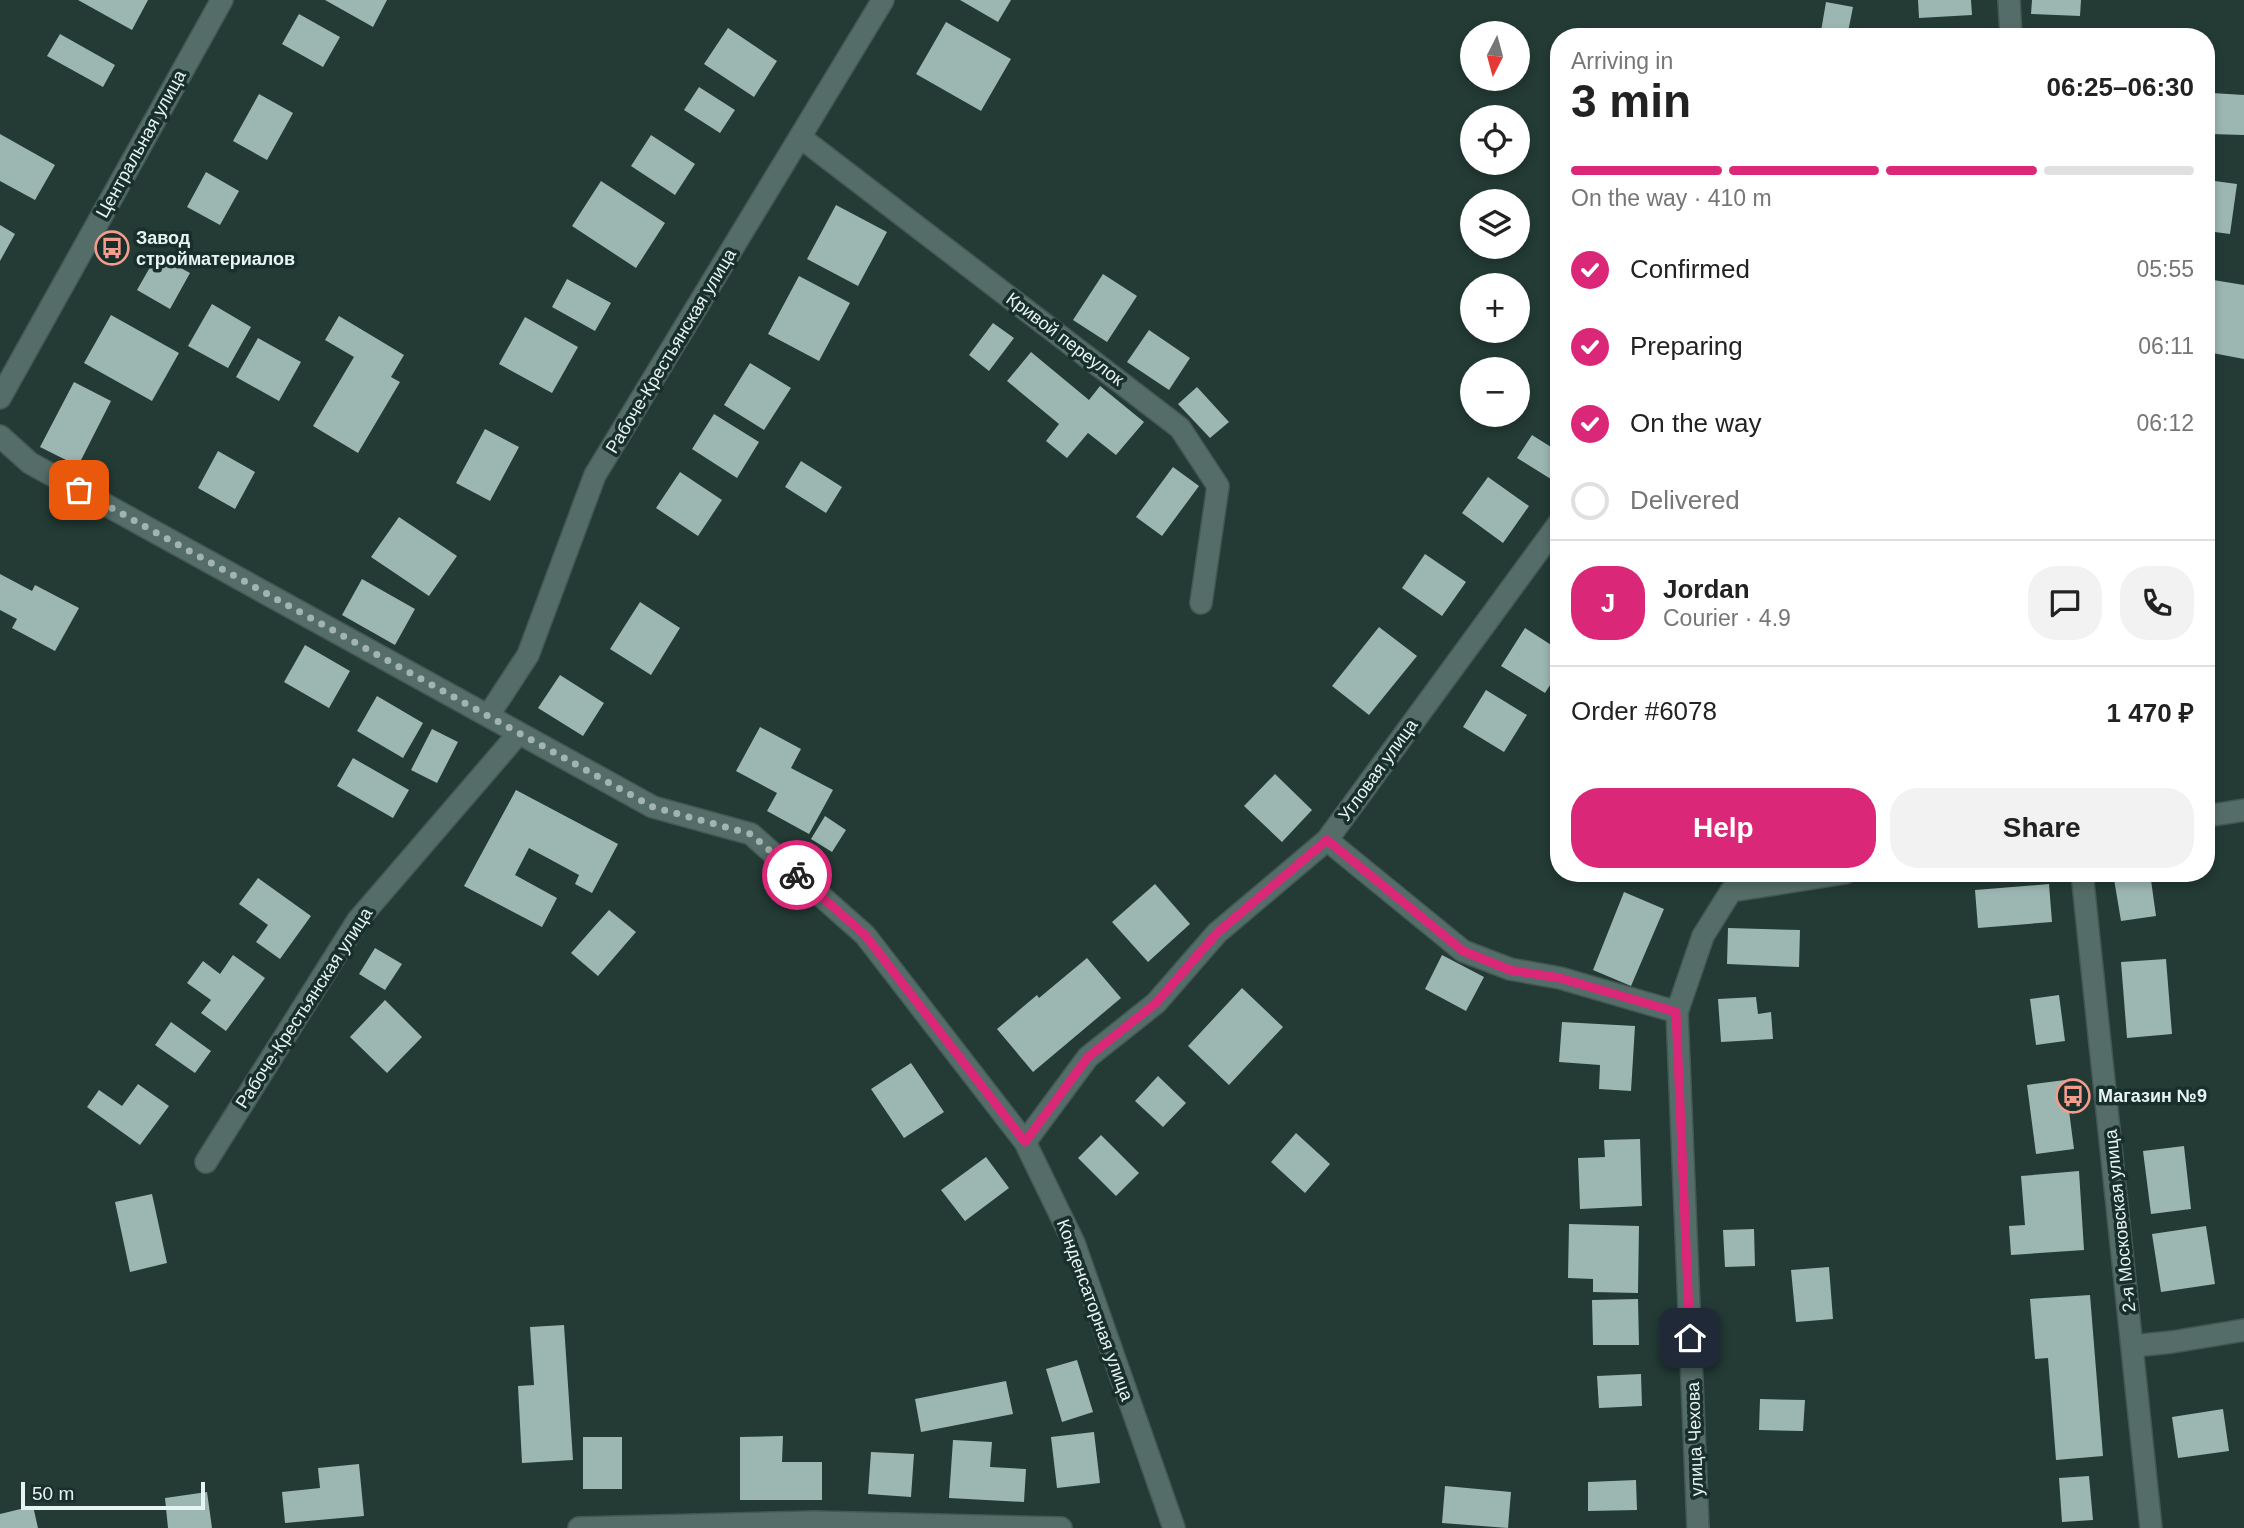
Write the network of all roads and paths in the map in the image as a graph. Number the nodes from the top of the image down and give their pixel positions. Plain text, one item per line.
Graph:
1 (222, 0) edge
2 (883, 0) edge
3 (2008, 0) edge
4 (2010, 28) edge
5 (800, 137) junction
6 (0, 398) edge
7 (0, 436) edge
8 (1550, 535) edge
9 (1200, 603) dead end
10 (488, 716) junction
11 (519, 733) junction
12 (2244, 810) edge
13 (2215, 815) edge
14 (1327, 840) junction
15 (1788, 882) edge
16 (2083, 882) edge
17 (1676, 1012) junction
18 (1025, 1142) junction
19 (206, 1162) dead end
20 (2244, 1330) edge
21 (2133, 1346) junction
22 (579, 1528) edge
23 (1061, 1528) edge
24 (1174, 1528) edge
25 (1698, 1528) edge
26 (2151, 1528) edge

1 - 6 street, Центральная улица
2 - 5 street, Рабоче-Крестьянская улица
3 - 4 street
5 - 9 street, Кривой переулок
5 - 10 street, Рабоче-Крестьянская улица
7 - 10 street, Конденсаторная улица
8 - 14 street, Угловая улица
10 - 11 street, Конденсаторная улица
11 - 18 street, Конденсаторная улица
11 - 19 street, Рабоче-Крестьянская улица
12 - 13 street
14 - 17 street
14 - 18 street, Угловая улица
15 - 17 street, улица Чехова
16 - 21 street, 2-я Московская улица
17 - 25 street, улица Чехова
18 - 24 street, Конденсаторная улица
20 - 21 street
21 - 26 street, 2-я Московская улица
22 - 23 street

